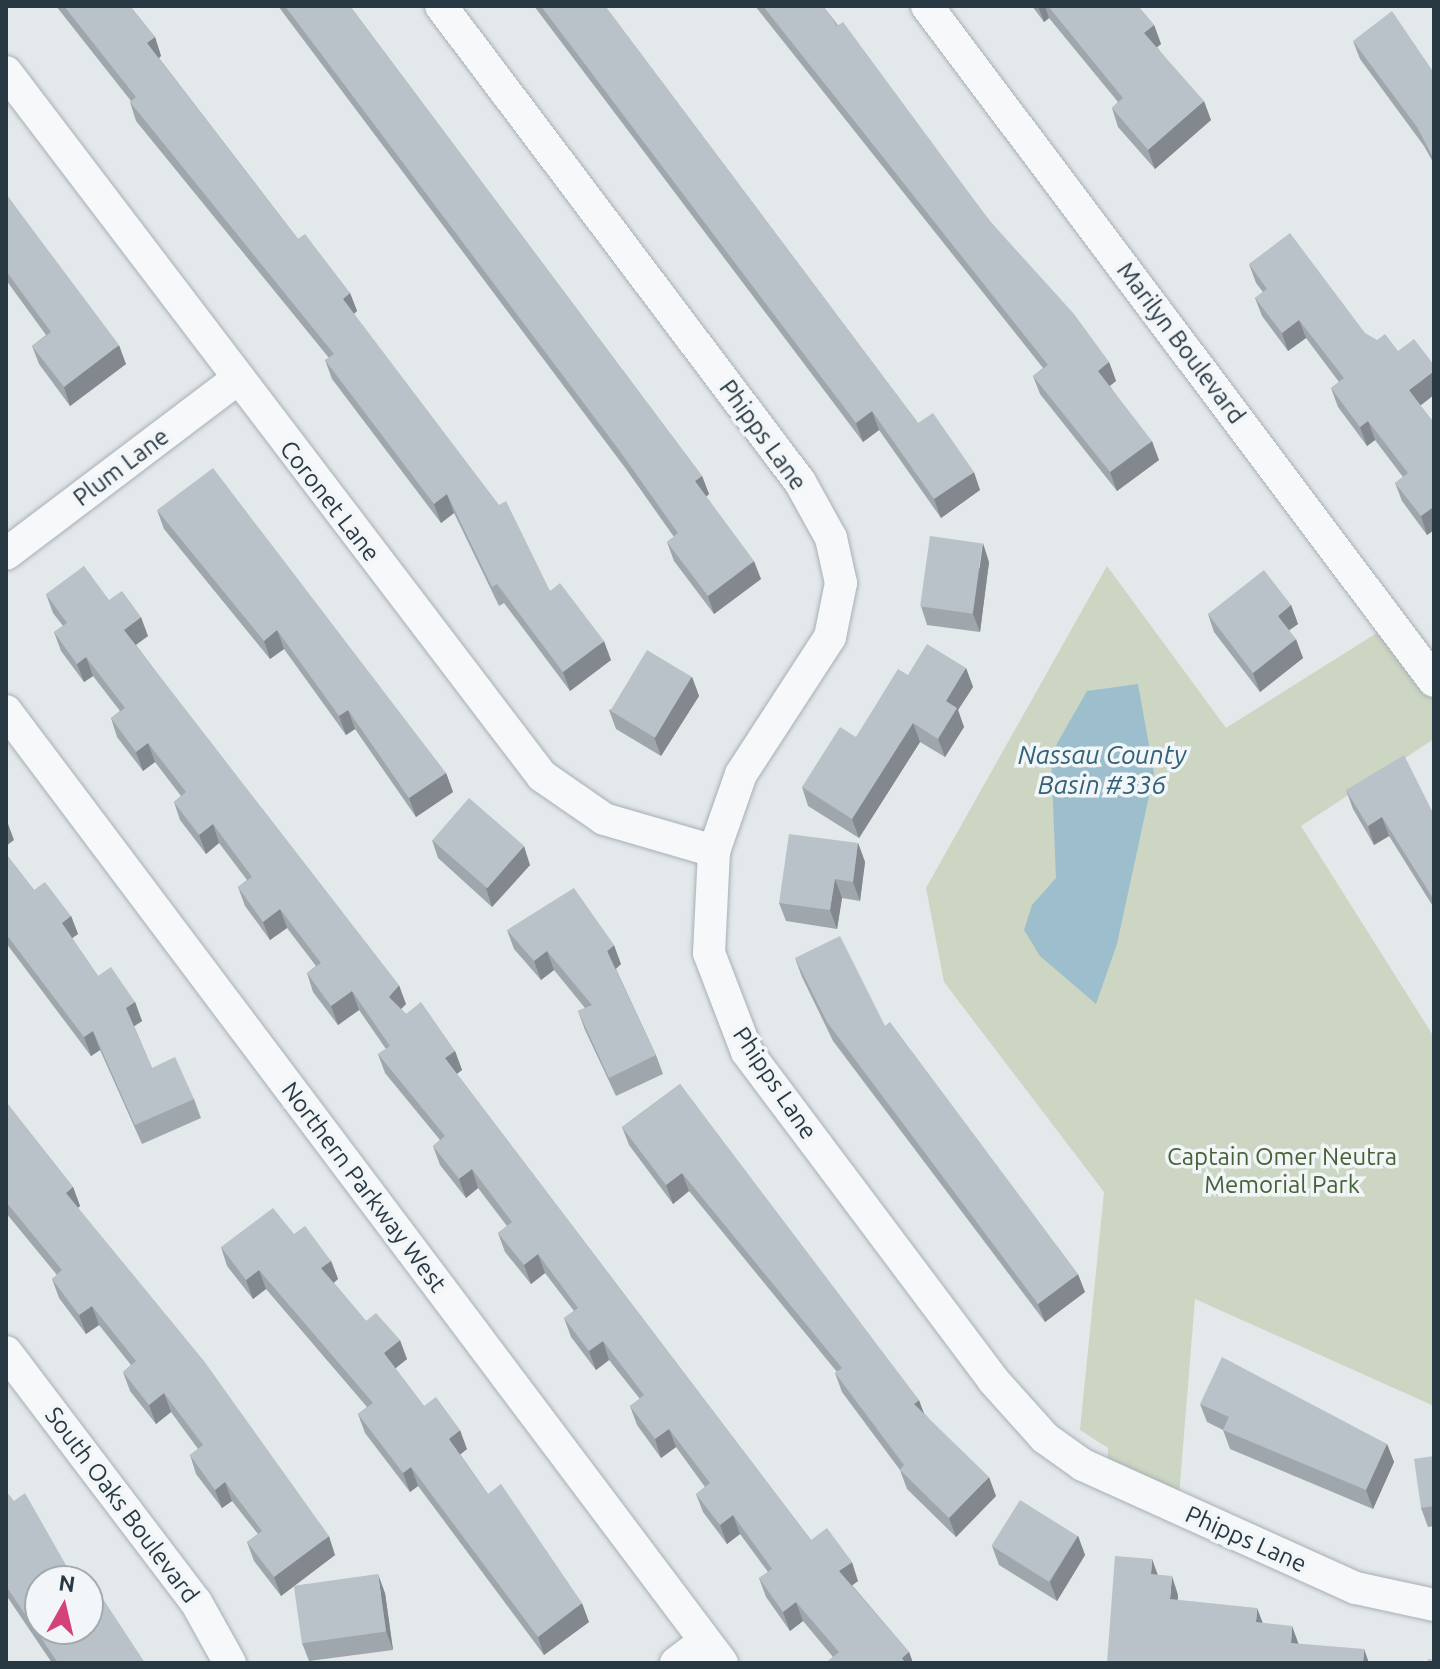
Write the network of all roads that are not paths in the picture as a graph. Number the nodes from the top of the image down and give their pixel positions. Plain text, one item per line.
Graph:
1 (441, 6) edge
2 (927, 6) edge
3 (6, 72) edge
4 (236, 380) junction
5 (6, 554) edge
6 (1434, 681) edge
7 (6, 711) edge
8 (714, 851) junction
9 (6, 1352) edge
10 (1434, 1605) edge
11 (713, 1652) edge
12 (230, 1663) edge
13 (676, 1663) edge

1 - 8 street, Phipps Lane
2 - 6 street, Marilyn Boulevard
3 - 4 street, Coronet Lane
4 - 5 street, Plum Lane
4 - 8 street, Coronet Lane
7 - 11 street, Northern Parkway West
8 - 10 street, Phipps Lane
9 - 12 street, South Oaks Boulevard
11 - 13 street

